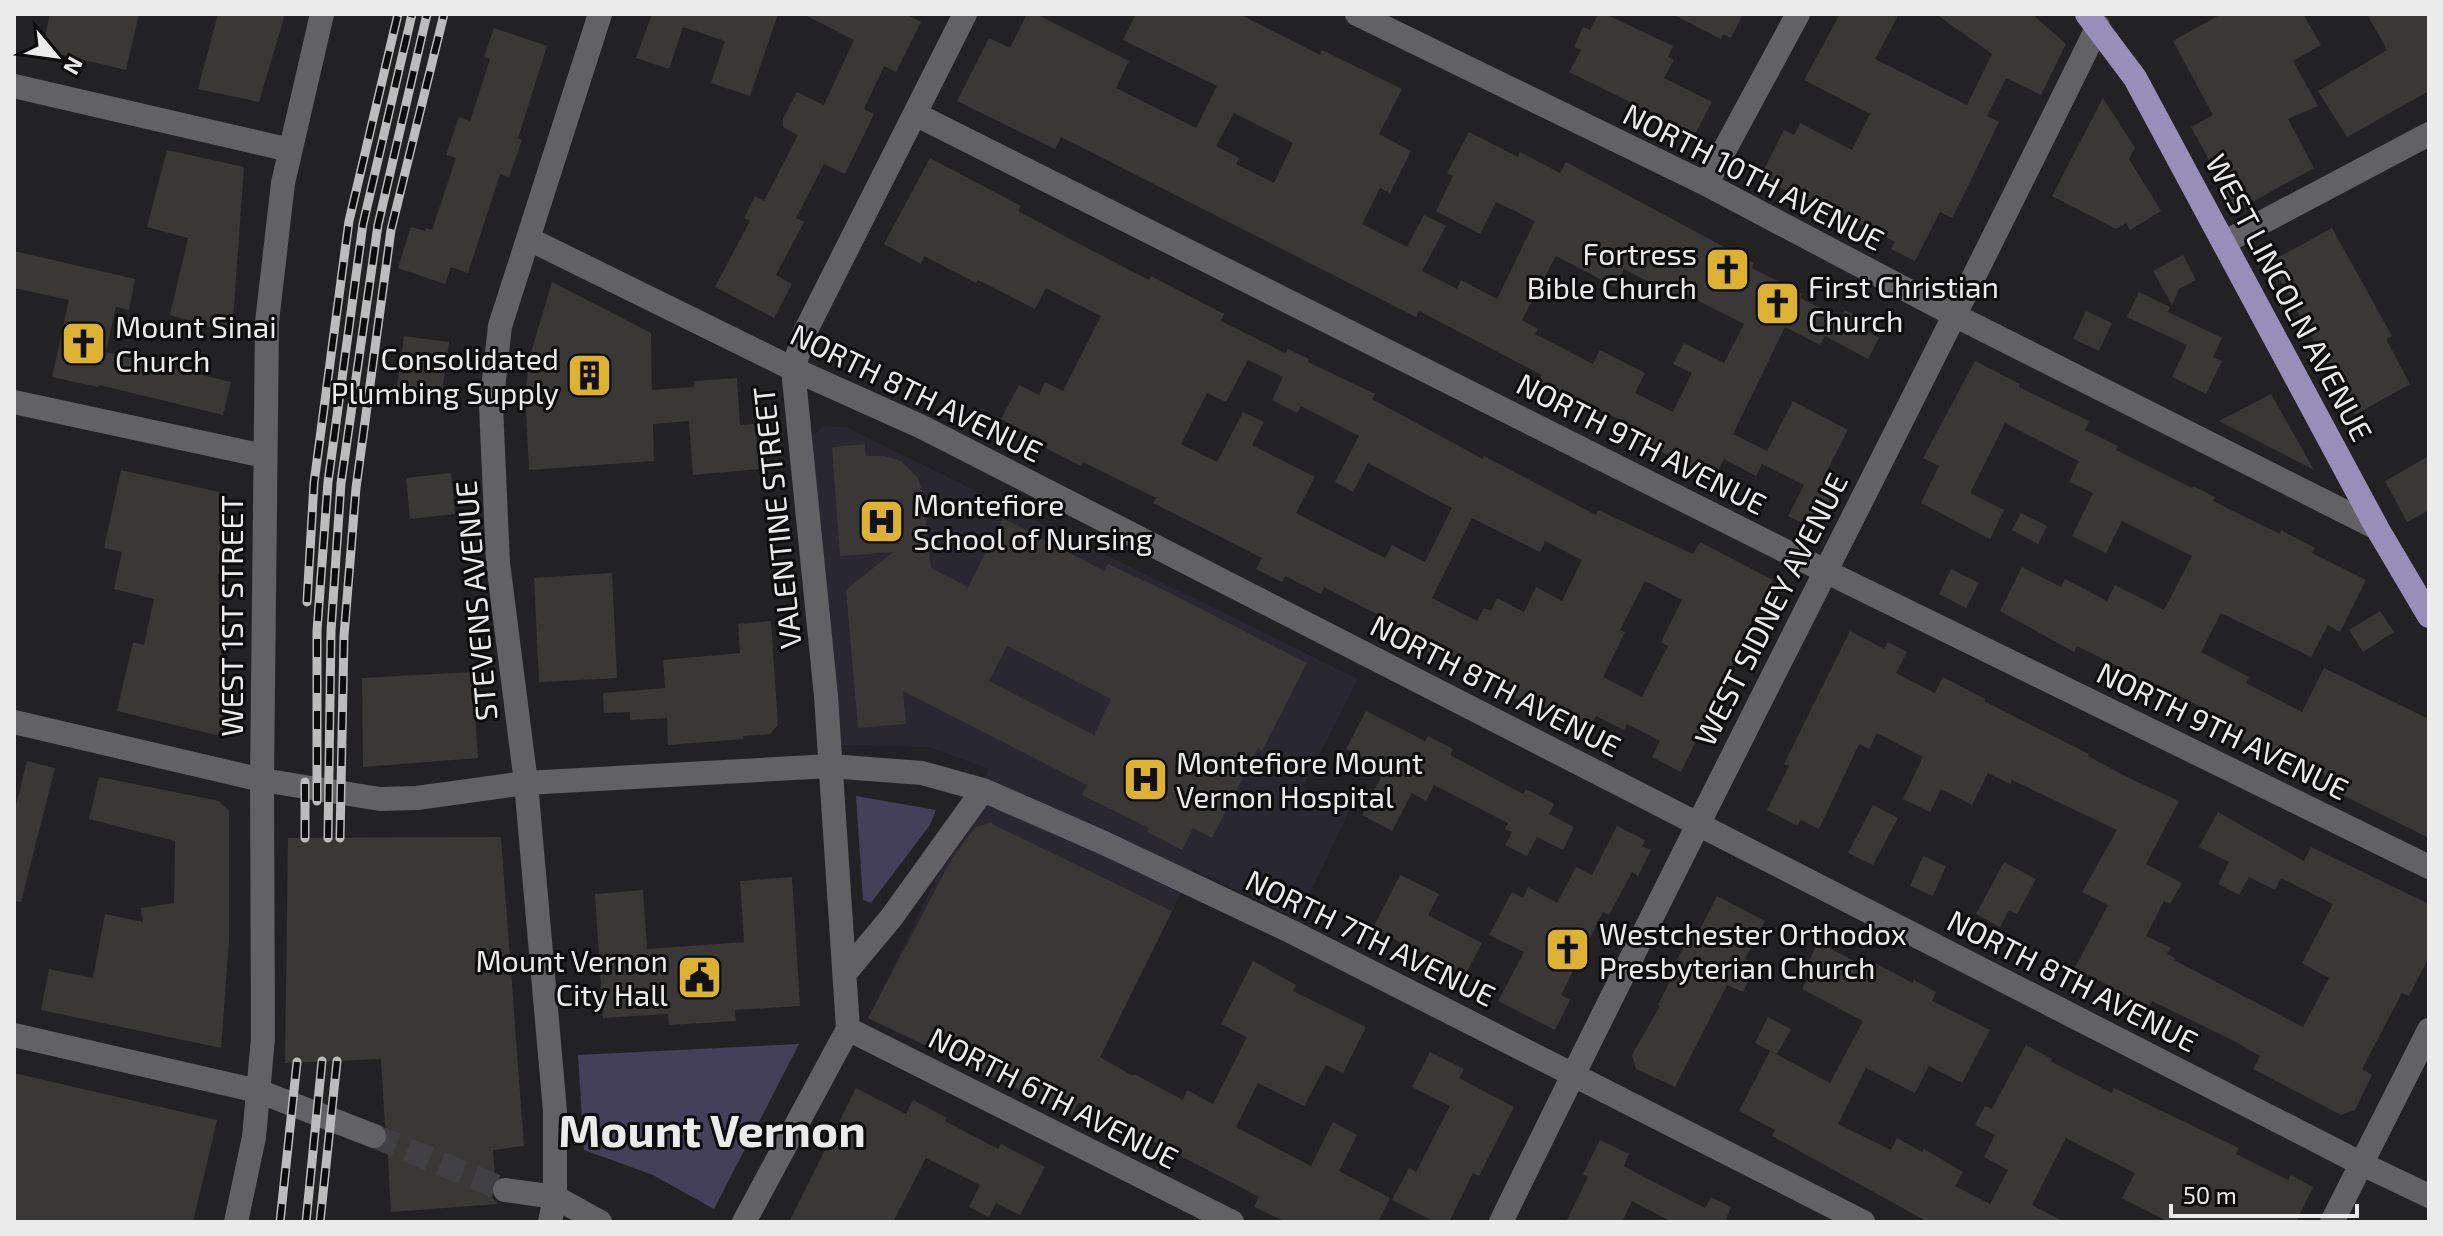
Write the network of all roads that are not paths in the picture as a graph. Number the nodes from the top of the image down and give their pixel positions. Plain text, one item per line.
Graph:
1 (322, 14) edge
2 (600, 14) edge
3 (965, 14) edge
4 (1357, 14) edge
5 (1798, 14) edge
6 (2092, 20) edge
7 (14, 86) edge
8 (915, 114) junction
9 (2429, 134) edge
10 (290, 150) junction
11 (1706, 184) junction
12 (529, 239) junction
13 (2225, 242) junction
14 (1956, 316) junction
15 (793, 369) junction
16 (14, 402) edge
17 (264, 456) junction
18 (2377, 528) junction
19 (1825, 571) junction
20 (2429, 616) edge
21 (14, 722) edge
22 (830, 766) junction
23 (262, 780) junction
24 (526, 783) junction
25 (983, 790) junction
26 (1698, 824) junction
27 (2429, 867) edge
28 (845, 973) junction
29 (848, 1029) junction
30 (2429, 1030) edge
31 (14, 1035) edge
32 (1573, 1074) junction
33 (258, 1091) junction
34 (374, 1136) tunnel mouth
35 (2362, 1164) junction
36 (505, 1190) tunnel mouth
37 (2429, 1196) edge
38 (555, 1197) junction
39 (236, 1222) edge
40 (550, 1222) edge
41 (600, 1222) edge
42 (744, 1222) edge
43 (1232, 1222) edge
44 (1501, 1222) edge
45 (1863, 1222) edge
46 (2332, 1222) edge

1 - 10 street, WEST 1ST STREET
2 - 12 street, STEVENS AVENUE
3 - 8 street, VALENTINE STREET
4 - 11 street, NORTH 10TH AVENUE
5 - 11 street
6 - 13 main road, WEST LINCOLN AVENUE
6 - 14 street, WEST SIDNEY AVENUE
7 - 10 street
8 - 15 street, VALENTINE STREET
8 - 19 street, NORTH 9TH AVENUE
9 - 13 street
10 - 17 street, WEST 1ST STREET
11 - 14 street, NORTH 10TH AVENUE
12 - 15 street, NORTH 8TH AVENUE
12 - 24 street, STEVENS AVENUE
13 - 18 main road, WEST LINCOLN AVENUE
14 - 18 street, NORTH 10TH AVENUE
14 - 19 street, WEST SIDNEY AVENUE
15 - 22 street, VALENTINE STREET
15 - 26 street, NORTH 8TH AVENUE
16 - 17 street
17 - 23 street, WEST 1ST STREET
18 - 20 main road, WEST LINCOLN AVENUE
19 - 26 street, WEST SIDNEY AVENUE
19 - 27 street, NORTH 9TH AVENUE
21 - 23 street, NORTH 7TH AVENUE
22 - 24 street, NORTH 7TH AVENUE
22 - 25 street, NORTH 7TH AVENUE
22 - 28 street, VALENTINE STREET
23 - 24 street, NORTH 7TH AVENUE
23 - 33 street, WEST 1ST STREET
24 - 38 street, STEVENS AVENUE
25 - 28 street
25 - 32 street, NORTH 7TH AVENUE
26 - 32 street, WEST SIDNEY AVENUE
26 - 35 street, NORTH 8TH AVENUE
28 - 29 street, VALENTINE STREET
29 - 42 street
29 - 43 street, NORTH 6TH AVENUE
30 - 35 street
31 - 33 street
32 - 44 street, WEST SIDNEY AVENUE
32 - 45 street, NORTH 7TH AVENUE
33 - 34 street
33 - 39 street, WEST 1ST STREET
35 - 37 street, NORTH 8TH AVENUE
35 - 46 street
36 - 38 street
38 - 40 street, STEVENS AVENUE
38 - 41 street

